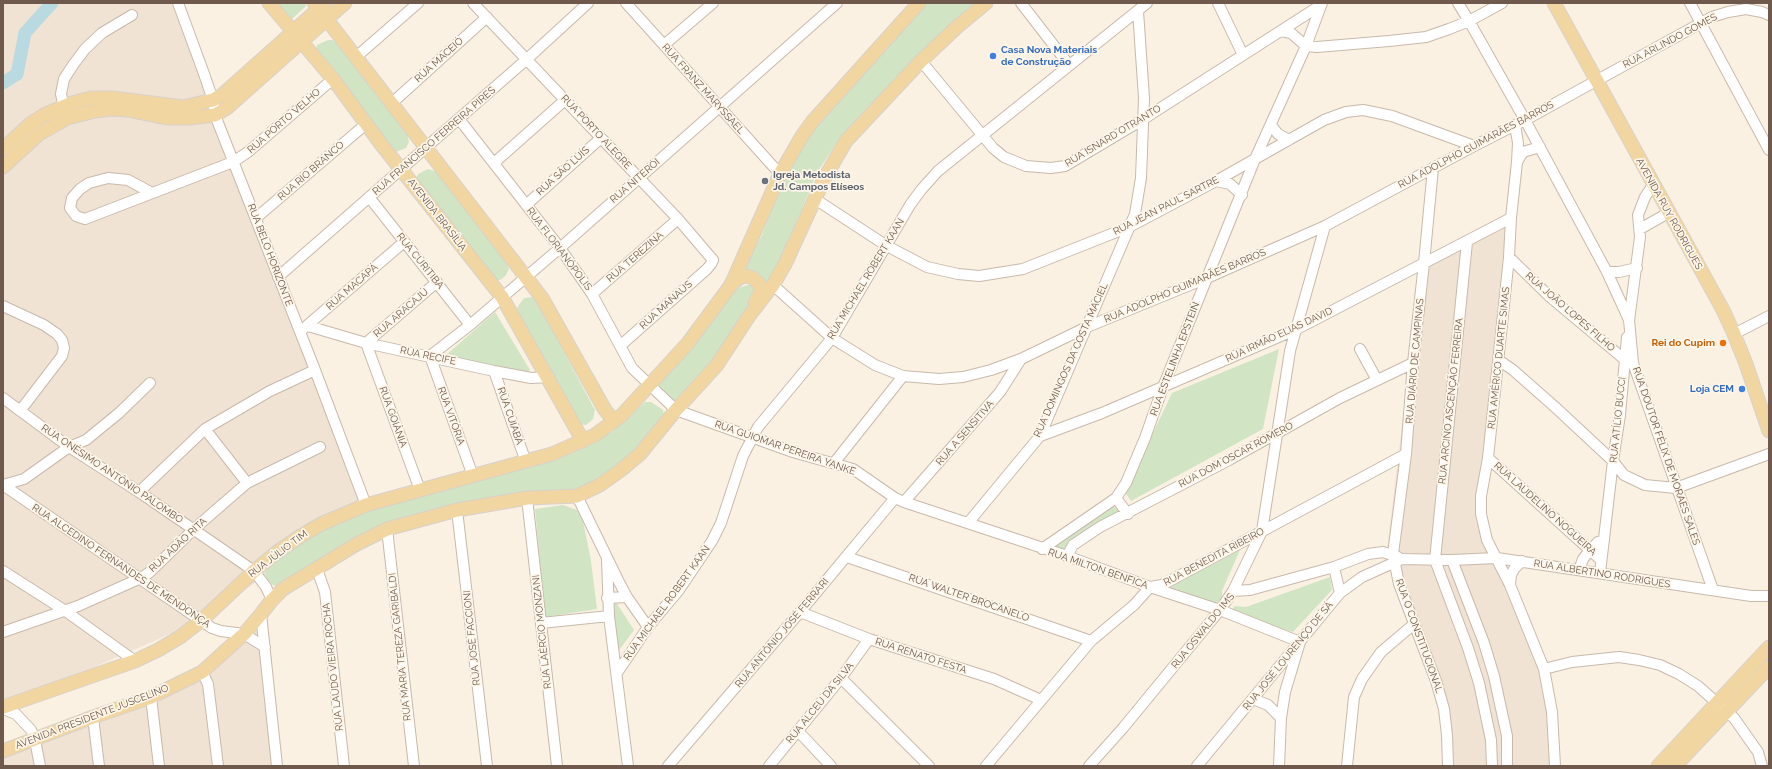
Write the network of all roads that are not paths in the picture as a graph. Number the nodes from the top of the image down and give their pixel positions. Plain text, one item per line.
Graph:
1 (178, 3) edge
2 (269, 3) edge
3 (345, 3) edge
4 (418, 3) edge
5 (473, 3) edge
6 (588, 3) edge
7 (626, 3) edge
8 (713, 3) edge
9 (838, 3) edge
10 (919, 3) edge
11 (986, 3) edge
12 (1021, 3) edge
13 (1147, 3) edge
14 (1218, 3) edge
15 (1458, 3) edge
16 (1502, 3) edge
17 (1554, 3) edge
18 (1690, 3) edge
19 (1321, 4) edge
20 (321, 8) edge
21 (1138, 11) junction
22 (132, 15) dead end
23 (1769, 15) edge
24 (487, 17) junction
25 (1469, 21) junction
26 (1700, 24) junction
27 (1281, 31) junction
28 (297, 37) junction
29 (664, 45) junction
30 (1306, 46) junction
31 (1243, 55) junction
32 (356, 57) junction
33 (527, 59) junction
34 (921, 61) junction
35 (1069, 65) junction
36 (333, 79) junction
37 (1597, 79) junction
38 (213, 100) junction
39 (565, 100) junction
40 (392, 103) junction
41 (720, 108) junction
42 (65, 113) junction
43 (215, 115) junction
44 (459, 119) junction
45 (1142, 120) junction
46 (1525, 120) junction
47 (366, 124) junction
48 (1271, 125) junction
49 (1515, 125) junction
50 (982, 136) junction
51 (601, 138) junction
52 (1289, 140) junction
53 (1474, 146) junction
54 (427, 147) junction
55 (1540, 147) junction
56 (3, 149) edge
57 (1769, 150) edge
58 (1255, 159) junction
59 (233, 162) junction
60 (1517, 162) junction
61 (494, 163) junction
62 (3, 167) edge
63 (1433, 168) junction
64 (401, 169) junction
65 (780, 174) junction
66 (639, 177) junction
67 (1216, 182) junction
68 (1653, 185) junction
69 (152, 193) junction
70 (1242, 195) junction
71 (369, 197) junction
72 (815, 199) junction
73 (526, 205) junction
74 (1668, 213) junction
75 (256, 218) junction
76 (1511, 218) junction
77 (678, 219) junction
78 (1325, 226) junction
79 (1129, 227) junction
80 (1640, 229) junction
81 (404, 242) junction
82 (1467, 242) junction
83 (887, 246) junction
84 (560, 248) junction
85 (1510, 257) junction
86 (711, 264) joint
87 (1424, 264) junction
88 (1637, 268) junction
89 (1607, 272) junction
90 (526, 276) junction
91 (278, 277) junction
92 (1207, 278) junction
93 (437, 282) junction
94 (731, 285) junction
95 (774, 285) junction
96 (592, 294) junction
97 (502, 297) junction
98 (3, 306) edge
99 (749, 316) junction
100 (1769, 316) edge
101 (1629, 320) junction
102 (470, 325) junction
103 (1087, 327) junction
104 (304, 328) junction
105 (1295, 330) junction
106 (1734, 334) junction
107 (832, 338) junction
108 (366, 343) junction
109 (620, 346) junction
110 (1360, 349) dead end
111 (430, 356) junction
112 (1021, 360) junction
113 (1500, 361) junction
114 (1629, 361) junction
115 (1413, 362) junction
116 (315, 370) junction
117 (494, 371) junction
118 (902, 376) junction
119 (549, 378) junction
120 (1377, 380) junction
121 (150, 383) dead end
122 (649, 386) junction
123 (1163, 386) junction
124 (3, 398) edge
125 (687, 398) junction
126 (676, 410) junction
127 (20, 411) junction
128 (692, 416) junction
129 (614, 421) junction
130 (205, 429) junction
131 (1769, 431) edge
132 (1279, 432) junction
133 (1040, 436) junction
134 (753, 438) junction
135 (583, 441) junction
136 (69, 447) junction
137 (320, 447) dead end
138 (1406, 454) junction
139 (1769, 454) edge
140 (1488, 458) junction
141 (1613, 461) junction
142 (526, 462) junction
143 (834, 463) junction
144 (473, 476) junction
145 (247, 483) junction
146 (3, 485) edge
147 (1676, 488) junction
148 (420, 490) junction
149 (139, 492) junction
150 (577, 496) junction
151 (527, 498) junction
152 (1116, 498) junction
153 (899, 500) junction
154 (366, 505) junction
155 (457, 510) junction
156 (1128, 514) junction
157 (968, 523) junction
158 (194, 529) junction
159 (387, 529) junction
160 (1262, 531) junction
161 (1604, 540) junction
162 (1042, 549) junction
163 (1590, 550) junction
164 (1067, 556) junction
165 (847, 557) junction
166 (607, 558) junction
167 (1396, 558) junction
168 (1497, 558) junction
169 (1435, 560) junction
170 (1452, 560) junction
171 (1601, 560) junction
172 (1522, 561) junction
173 (1334, 567) junction
174 (317, 569) junction
175 (3, 570) edge
176 (1579, 570) junction
177 (254, 571) junction
178 (1600, 573) junction
179 (142, 578) junction
180 (1510, 585) junction
181 (1150, 587) junction
182 (1713, 590) junction
183 (1233, 591) junction
184 (1340, 593) junction
185 (1751, 596) junction
186 (1769, 596) edge
187 (627, 597) junction
188 (607, 598) junction
189 (272, 600) junction
190 (1769, 604) edge
191 (64, 610) junction
192 (1220, 610) junction
193 (800, 612) junction
194 (261, 614) junction
195 (609, 616) junction
196 (202, 620) junction
197 (541, 623) junction
198 (1414, 624) junction
199 (648, 627) junction
200 (3, 632) edge
201 (244, 634) junction
202 (869, 639) junction
203 (1091, 641) junction
204 (1300, 642) junction
205 (265, 647) junction
206 (1769, 647) edge
207 (135, 661) junction
208 (1769, 667) edge
209 (1544, 669) junction
210 (202, 672) junction
211 (617, 674) junction
212 (841, 678) junction
213 (151, 697) junction
214 (1253, 699) junction
215 (1041, 700) junction
216 (1722, 707) junction
217 (3, 708) edge
218 (93, 717) junction
219 (1281, 718) junction
220 (798, 731) junction
221 (35, 740) junction
222 (3, 751) edge
223 (40, 766) edge
224 (99, 766) edge
225 (159, 766) edge
226 (218, 766) edge
227 (277, 766) edge
228 (344, 766) edge
229 (414, 766) edge
230 (486, 766) edge
231 (557, 766) edge
232 (628, 766) edge
233 (668, 766) edge
234 (769, 766) edge
235 (831, 766) edge
236 (928, 766) edge
237 (986, 766) edge
238 (1089, 766) edge
239 (1197, 766) edge
240 (1279, 766) edge
241 (1347, 766) edge
242 (1448, 766) edge
243 (1492, 766) edge
244 (1507, 766) edge
245 (1555, 766) edge
246 (1658, 766) edge
247 (1675, 766) edge
248 (1762, 766) edge

1 - 38 street, RUA BELO HORIZONTE
2 - 28 main road, AVENIDA BRASÍLIA
3 - 20 main road
4 - 32 street
5 - 24 street, RUA PORTO ALEGRE
6 - 33 street, RUA FRANCISCO FERREIRA PIRES
7 - 29 street, RUA FRANZ MARYSSAEL
8 - 29 street
9 - 41 street, RUA NITERÓI
10 - 65 main road
11 - 34 main road, AVENIDA PRESIDENTE JUSCELINO
12 - 35 street
13 - 21 street, RUA MICHAEL ROBERT KAAN
14 - 31 street
15 - 25 street, RUA DOUTOR FÉLIX DE MORAES SALES
16 - 25 street
17 - 37 main road, AVENIDA RUY RODRIGUES
18 - 26 street
19 - 27 street, RUA ISNARD OTRANTO
19 - 30 street, RUA ESTELINHA EPSTEIN
20 - 28 main road
20 - 32 main road
21 - 35 street, RUA MICHAEL ROBERT KAAN
21 - 45 street, RUA DOMINGOS DA COSTA MACIEL
22 - 42 street
23 - 26 street, RUA ARLINDO GOMES
24 - 33 street, RUA PORTO ALEGRE
24 - 40 street, RUA MACEIÓ
25 - 30 street
25 - 46 street, RUA DOUTOR FÉLIX DE MORAES SALES
26 - 37 street, RUA ARLINDO GOMES
26 - 57 street
27 - 30 street
27 - 31 street, RUA ISNARD OTRANTO
28 - 36 main road, AVENIDA BRASÍLIA
28 - 38 main road
28 - 43 main road
29 - 41 street, RUA FRANZ MARYSSAEL
30 - 48 street, RUA ESTELINHA EPSTEIN
31 - 45 street, RUA ISNARD OTRANTO
32 - 40 main road
33 - 39 street, RUA PORTO ALEGRE
33 - 44 street, RUA FRANCISCO FERREIRA PIRES
34 - 50 street, RUA ISNARD OTRANTO
34 - 72 main road, AVENIDA PRESIDENTE JUSCELINO
35 - 50 street, RUA MICHAEL ROBERT KAAN
36 - 47 main road, AVENIDA BRASÍLIA
36 - 59 street, RUA PORTO VELHO
37 - 46 street, RUA ADOLPHO GUIMARÃES BARROS
37 - 68 main road, AVENIDA RUY RODRIGUES
38 - 42 main road
38 - 43 street, RUA BELO HORIZONTE
39 - 51 street, RUA PORTO ALEGRE
39 - 61 street
40 - 54 main road
41 - 65 street, RUA FRANZ MARYSSAEL
41 - 66 street, RUA NITERÓI
42 - 43 main road
42 - 56 main road
42 - 62 main road
43 - 59 street, RUA BELO HORIZONTE
44 - 54 street, RUA FRANCISCO FERREIRA PIRES
44 - 61 street, RUA FLORIANÓPOLIS
45 - 50 street, RUA ISNARD OTRANTO
45 - 79 street, RUA DOMINGOS DA COSTA MACIEL
46 - 49 street, RUA ADOLPHO GUIMARÃES BARROS
46 - 55 street, RUA DOUTOR FÉLIX DE MORAES SALES
47 - 64 main road, AVENIDA BRASÍLIA
47 - 75 street, RUA RIO BRANCO
48 - 52 street
48 - 58 street, RUA ESTELINHA EPSTEIN
49 - 53 street, RUA ADOLPHO GUIMARÃES BARROS
49 - 60 street, RUA AMÉRICO DUARTE SIMAS
50 - 83 street, RUA MICHAEL ROBERT KAAN
51 - 66 street, RUA PORTO ALEGRE
51 - 73 street, RUA SÃO LUÍS
52 - 53 street, RUA JEAN PAUL SARTRE
52 - 58 street, RUA JEAN PAUL SARTRE
53 - 63 street, RUA ADOLPHO GUIMARÃES BARROS
54 - 64 street, RUA FRANCISCO FERREIRA PIRES
54 - 90 main road
55 - 60 street
55 - 89 street, RUA DOUTOR FÉLIX DE MORAES SALES
58 - 67 street, RUA JEAN PAUL SARTRE
58 - 70 street, RUA ESTELINHA EPSTEIN
59 - 69 street, RUA PORTO VELHO
59 - 75 street, RUA BELO HORIZONTE
60 - 76 street, RUA AMÉRICO DUARTE SIMAS
61 - 73 street, RUA FLORIANÓPOLIS
63 - 78 street, RUA ADOLPHO GUIMARÃES BARROS
63 - 87 street, RUA DIÁRIO DE CAMPINAS
64 - 71 street, RUA FRANCISCO FERREIRA PIRES
64 - 97 main road, AVENIDA BRASÍLIA
65 - 94 main road
66 - 77 street, RUA PORTO ALEGRE
66 - 84 street, RUA NITERÓI
67 - 70 street
67 - 79 street, RUA JEAN PAUL SARTRE
68 - 74 main road, AVENIDA RUY RODRIGUES
68 - 80 street
69 - 69 street, RUA PORTO VELHO
70 - 92 street, RUA ESTELINHA EPSTEIN
71 - 81 street, RUA CURITIBA
71 - 91 street, RUA FRANCISCO FERREIRA PIRES
72 - 83 street, RUA JEAN PAUL SARTRE
72 - 95 main road, AVENIDA PRESIDENTE JUSCELINO
73 - 84 street, RUA FLORIANÓPOLIS
74 - 80 street
74 - 106 main road, AVENIDA RUY RODRIGUES
75 - 91 street, RUA BELO HORIZONTE
76 - 82 street, RUA IRMÃO ELIAS DAVID
76 - 85 street, RUA AMÉRICO DUARTE SIMAS
77 - 86 street, RUA PORTO ALEGRE
77 - 96 street, RUA TEREZINA
78 - 92 street, RUA ADOLPHO GUIMARÃES BARROS
78 - 105 street
79 - 83 street, RUA JEAN PAUL SARTRE
79 - 103 street, RUA DOMINGOS DA COSTA MACIEL
80 - 88 street
81 - 93 street, RUA CURITIBA
81 - 104 street, RUA MACAPÁ
82 - 87 street, RUA IRMÃO ELIAS DAVID
82 - 169 street, RUA ARCINO ASCENÇÃO FERREIRA
83 - 107 street, RUA MICHAEL ROBERT KAAN
84 - 90 street, RUA NITERÓI
84 - 96 street, RUA FLORIANÓPOLIS
85 - 113 street, RUA AMÉRICO DUARTE SIMAS
85 - 114 street, RUA JOÃO LOPES FILHO
86 - 109 street, RUA MANAUS
87 - 105 street, RUA IRMÃO ELIAS DAVID
87 - 115 street, RUA DIÁRIO DE CAMPINAS
88 - 89 street
88 - 101 street
89 - 101 street, RUA DOUTOR FÉLIX DE MORAES SALES
90 - 97 street, RUA NITERÓI
90 - 129 main road
91 - 104 street, RUA BELO HORIZONTE
92 - 103 street, RUA ADOLPHO GUIMARÃES BARROS
92 - 123 street, RUA ESTELINHA EPSTEIN
93 - 102 street, RUA CURITIBA
93 - 108 street, RUA ARACAJÚ
94 - 99 main road
94 - 122 main road
95 - 99 main road, AVENIDA PRESIDENTE JUSCELINO
95 - 107 street, RUA ADOLPHO GUIMARÃES BARROS
96 - 109 street, RUA FLORIANÓPOLIS
97 - 102 street, RUA NITERÓI
97 - 119 main road, AVENIDA BRASÍLIA
98 - 127 street
99 - 125 main road, AVENIDA PRESIDENTE JUSCELINO
100 - 106 street
101 - 114 street, RUA DOUTOR FÉLIX DE MORAES SALES
102 - 111 street, RUA NITERÓI
103 - 112 street, RUA ADOLPHO GUIMARÃES BARROS
103 - 133 street, RUA DOMINGOS DA COSTA MACIEL
104 - 108 street, RUA RECIFE
104 - 116 street, RUA BELO HORIZONTE
105 - 123 street, RUA IRMÃO ELIAS DAVID
105 - 132 street
106 - 131 main road, AVENIDA RUY RODRIGUES
107 - 118 street, RUA ADOLPHO GUIMARÃES BARROS
107 - 134 street, RUA MICHAEL ROBERT KAAN
108 - 111 street, RUA RECIFE
108 - 148 street, RUA GOIÂNIA
109 - 122 street, RUA FLORIANÓPOLIS
110 - 120 street
111 - 117 street, RUA RECIFE
111 - 144 street, RUA VITÓRIA
112 - 118 street, RUA ADOLPHO GUIMARÃES BARROS
112 - 153 street, RUA A SENSITIVA
113 - 140 street, RUA AMÉRICO DUARTE SIMAS
113 - 141 street
114 - 141 street, RUA ATÍLIO BUCCI
114 - 147 street, RUA DOUTOR FÉLIX DE MORAES SALES
115 - 120 street, RUA DOM OSCAR ROMERO
115 - 138 street, RUA DIÁRIO DE CAMPINAS
116 - 130 street
116 - 154 street, RUA BELO HORIZONTE
117 - 119 street, RUA RECIFE
117 - 142 street, RUA CUIABÁ
118 - 143 street
119 - 135 main road, AVENIDA BRASÍLIA
120 - 132 street, RUA DOM OSCAR ROMERO
121 - 136 street
122 - 126 street, RUA GUIOMAR PEREIRA YANKE
122 - 129 main road, RUA JÚLIO TIM
123 - 133 street, RUA IRMÃO ELIAS DAVID
123 - 152 street, RUA ESTELINHA EPSTEIN
124 - 127 street, RUA ONÉSIMO ANTÔNIO PALOMBO
125 - 126 main road, AVENIDA PRESIDENTE JUSCELINO
125 - 128 street
126 - 128 street, RUA GUIOMAR PEREIRA YANKE
126 - 150 main road, AVENIDA PRESIDENTE JUSCELINO
127 - 136 street, RUA ONÉSIMO ANTÔNIO PALOMBO
128 - 134 street, RUA GUIOMAR PEREIRA YANKE
129 - 135 main road, RUA JÚLIO TIM
130 - 145 street
130 - 149 street
132 - 156 street, RUA DOM OSCAR ROMERO
132 - 160 street
133 - 157 street, RUA DOMINGOS DA COSTA MACIEL
134 - 143 street, RUA GUIOMAR PEREIRA YANKE
134 - 199 street, RUA MICHAEL ROBERT KAAN
135 - 142 main road, RUA JÚLIO TIM
136 - 146 street
136 - 149 street, RUA ONÉSIMO ANTÔNIO PALOMBO
137 - 145 street, RUA ADÃO RITA
138 - 160 street, RUA BENEDITA RIBEIRO
138 - 167 street, RUA DIÁRIO DE CAMPINAS
139 - 147 street
140 - 163 street, RUA LAUDELINO NOGUEIRA
140 - 168 street, RUA AMÉRICO DUARTE SIMAS
141 - 147 street
141 - 161 street, RUA ATÍLIO BUCCI
142 - 144 main road, RUA JÚLIO TIM
143 - 153 street, RUA GUIOMAR PEREIRA YANKE
144 - 148 main road, RUA JÚLIO TIM
145 - 158 street, RUA ADÃO RITA
146 - 179 street, RUA ALCEDINO FERNANDES DE MENDONÇA
147 - 182 street, RUA DOUTOR FÉLIX DE MORAES SALES
148 - 154 main road, RUA JÚLIO TIM
149 - 158 street, RUA ONÉSIMO ANTÔNIO PALOMBO
150 - 151 main road, AVENIDA PRESIDENTE JUSCELINO
150 - 166 street
151 - 155 main road, AVENIDA PRESIDENTE JUSCELINO
151 - 197 street, RUA LAÉRCIO MONZANI
152 - 156 street
152 - 162 street, RUA ESTELINHA EPSTEIN
153 - 157 street, RUA MILTON BENFICA
153 - 165 street, RUA ANTÔNIO JOSÉ FERRARI
154 - 177 main road, RUA JÚLIO TIM
155 - 159 main road, AVENIDA PRESIDENTE JUSCELINO
155 - 230 street, RUA JOSÉ FACCIONI
156 - 164 street, RUA DOM OSCAR ROMERO
157 - 162 street, RUA MILTON BENFICA
158 - 177 street, RUA ONÉSIMO ANTÔNIO PALOMBO
158 - 179 street, RUA ADÃO RITA
159 - 174 main road, AVENIDA PRESIDENTE JUSCELINO
159 - 229 street, RUA MARIA TEREZA GARIBALDI
160 - 181 street, RUA BENEDITA RIBEIRO
160 - 183 street
161 - 163 street
161 - 171 street, RUA ATÍLIO BUCCI
162 - 164 street, RUA MILTON BENFICA
163 - 171 street, RUA LAUDELINO NOGUEIRA
163 - 176 street
164 - 181 street, RUA MILTON BENFICA
165 - 193 street, RUA ANTÔNIO JOSÉ FERRARI
165 - 203 street, RUA WALTER BROCANELO
166 - 187 street
166 - 188 street
167 - 169 street, RUA OSWALDO IMS
167 - 173 street, RUA OSWALDO IMS
167 - 184 street, RUA JOSÉ LOURENÇO DE SÁ
167 - 198 street, RUA O CONSTITUCIONAL
168 - 170 street, RUA ALBERTINO RODRIGUES
168 - 172 street, RUA ALBERTINO RODRIGUES
168 - 180 street, RUA AMÉRICO DUARTE SIMAS
169 - 170 street, RUA OSWALDO IMS
169 - 243 street
170 - 244 street
171 - 178 street, RUA ATÍLIO BUCCI
172 - 176 street, RUA ALBERTINO RODRIGUES
172 - 180 street
173 - 183 street, RUA OSWALDO IMS
173 - 184 street
174 - 189 main road, AVENIDA PRESIDENTE JUSCELINO
174 - 228 street, RUA LAUDO VIEIRA ROCHA
175 - 191 street
176 - 178 street, RUA ALBERTINO RODRIGUES
177 - 189 street, RUA ONÉSIMO ANTÔNIO PALOMBO
177 - 196 main road, RUA JÚLIO TIM
178 - 182 street, RUA ALBERTINO RODRIGUES
179 - 191 street, RUA ADÃO RITA
179 - 196 street, RUA ALCEDINO FERNANDES DE MENDONÇA
180 - 209 street, RUA AMÉRICO DUARTE SIMAS
181 - 192 street, RUA MILTON BENFICA
181 - 203 street, RUA BENEDITA RIBEIRO
182 - 185 street, RUA ALBERTINO RODRIGUES
183 - 192 street, RUA OSWALDO IMS
184 - 204 street, RUA JOSÉ LOURENÇO DE SÁ
185 - 186 street, RUA ALBERTINO RODRIGUES
185 - 190 street, RUA ALBERTINO RODRIGUES
187 - 188 street
187 - 199 street
188 - 195 street
189 - 194 main road, AVENIDA PRESIDENTE JUSCELINO
191 - 200 street, RUA ADÃO RITA
191 - 207 street
192 - 204 street, RUA MILTON BENFICA
192 - 238 street, RUA OSWALDO IMS
193 - 202 street, RUA RENATO FESTA
193 - 233 street, RUA ANTÔNIO JOSÉ FERRARI
194 - 201 main road, AVENIDA PRESIDENTE JUSCELINO
194 - 205 street
195 - 197 street
195 - 211 street
196 - 201 street, RUA ALCEDINO FERNANDES DE MENDONÇA
196 - 207 main road, RUA JÚLIO TIM
197 - 231 street, RUA LAÉRCIO MONZANI
198 - 241 street
198 - 242 street, RUA O CONSTITUCIONAL
199 - 211 street, RUA MICHAEL ROBERT KAAN
201 - 205 street, RUA ALCEDINO FERNANDES DE MENDONÇA
201 - 210 main road, AVENIDA PRESIDENTE JUSCELINO
202 - 212 street, RUA ALCEU DA SILVA
202 - 215 street, RUA RENATO FESTA
203 - 215 street, RUA BENEDITA RIBEIRO
204 - 214 street, RUA JOSÉ LOURENÇO DE SÁ
204 - 219 street
205 - 227 street
206 - 216 main road
207 - 217 main road, RUA JÚLIO TIM
208 - 216 main road
209 - 216 street
209 - 245 street, RUA AMÉRICO DUARTE SIMAS
210 - 213 main road, AVENIDA PRESIDENTE JUSCELINO
210 - 226 street
211 - 232 street
212 - 220 street, RUA ALCEU DA SILVA
212 - 236 street
213 - 218 main road, AVENIDA PRESIDENTE JUSCELINO
213 - 225 street
214 - 219 street
214 - 239 street, RUA JOSÉ LOURENÇO DE SÁ
215 - 237 street, RUA BENEDITA RIBEIRO
216 - 246 main road
216 - 247 main road
216 - 248 street
217 - 221 street
218 - 221 main road, AVENIDA PRESIDENTE JUSCELINO
218 - 224 street
219 - 240 street
220 - 234 street, RUA ALCEU DA SILVA
220 - 235 street
221 - 222 main road, AVENIDA PRESIDENTE JUSCELINO
221 - 223 street

